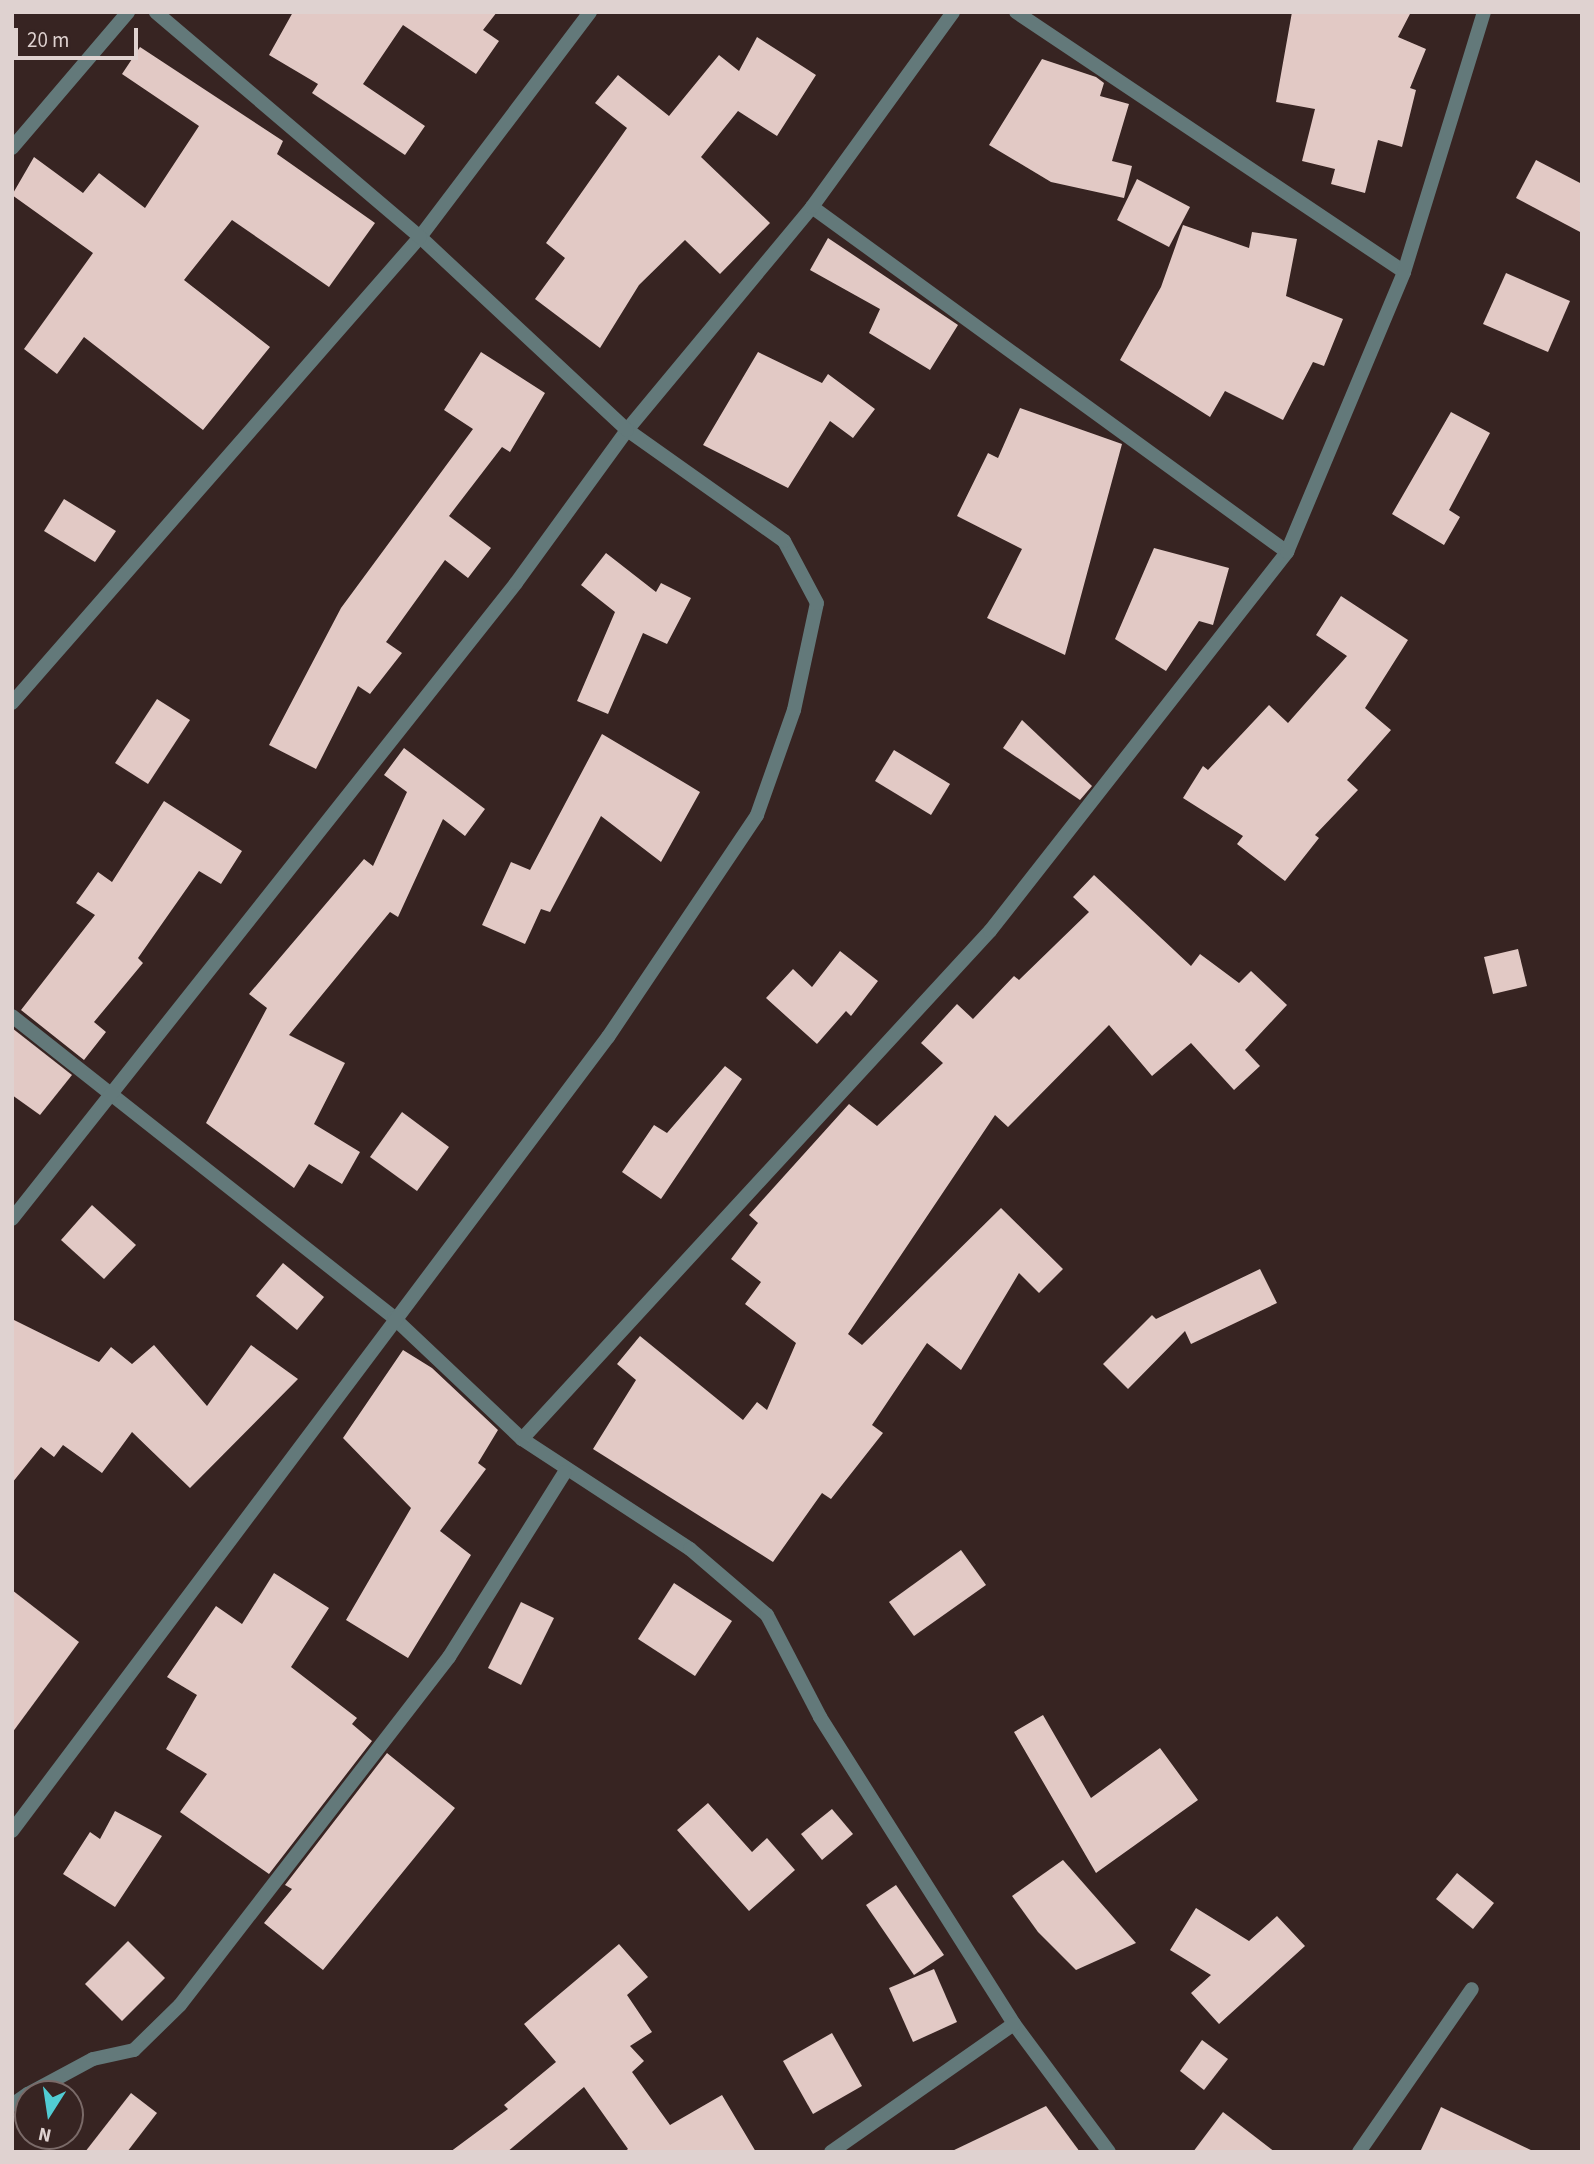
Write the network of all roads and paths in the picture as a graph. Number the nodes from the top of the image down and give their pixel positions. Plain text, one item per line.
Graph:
1 (128, 12) edge
2 (156, 12) edge
3 (590, 12) edge
4 (953, 12) edge
5 (1016, 12) edge
6 (1484, 12) edge
7 (12, 148) edge
8 (812, 206) junction
9 (420, 237) junction
10 (1404, 272) junction
11 (627, 430) junction
12 (1287, 552) junction
13 (12, 703) edge
14 (12, 1016) edge
15 (106, 1094) junction
16 (12, 1219) edge
17 (394, 1318) junction
18 (522, 1439) junction
19 (565, 1472) junction
20 (12, 1831) edge
21 (1472, 1989) dead end
22 (1014, 2024) junction
23 (54, 2080) edge
24 (831, 2152) edge
25 (1109, 2152) edge
26 (1359, 2152) edge

1 - 7 street
2 - 9 street
3 - 9 street
4 - 8 street
5 - 10 street
6 - 10 street
8 - 11 street
8 - 12 street
9 - 11 street
9 - 13 street
10 - 12 street
11 - 15 street
11 - 17 street
12 - 18 street
14 - 15 street
15 - 16 street
15 - 17 street
17 - 18 street
17 - 20 street
18 - 19 street
19 - 22 street
19 - 23 street
21 - 26 street
22 - 24 street
22 - 25 street

